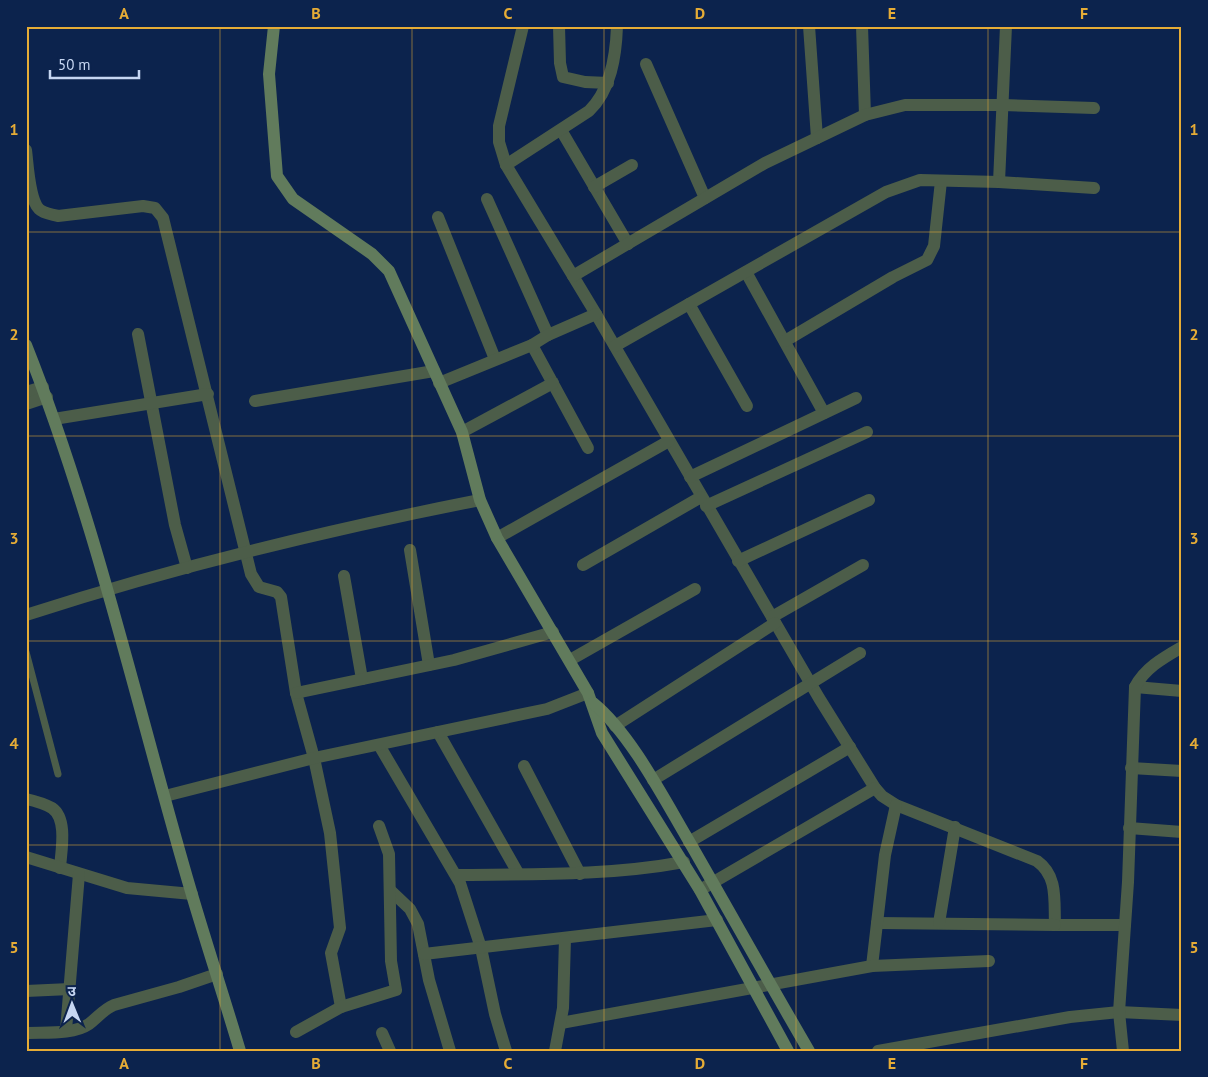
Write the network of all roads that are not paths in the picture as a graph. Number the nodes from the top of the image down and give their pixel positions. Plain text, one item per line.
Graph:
1 (274, 26) edge
2 (523, 26) edge
3 (559, 26) edge
4 (618, 26) edge
5 (809, 26) edge
6 (862, 26) edge
7 (1006, 26) edge
8 (646, 64) dead end
9 (608, 84) junction
10 (1002, 104) junction
11 (1094, 108) dead end
12 (865, 115) junction
13 (561, 130) junction
14 (818, 138) junction
15 (26, 150) edge
16 (506, 165) junction
17 (632, 165) dead end
18 (941, 181) junction
19 (999, 182) junction
20 (594, 186) junction
21 (1094, 188) dead end
22 (705, 198) junction
23 (487, 199) dead end
24 (438, 217) dead end
25 (628, 244) junction
26 (746, 272) junction
27 (573, 276) junction
28 (689, 304) junction
29 (596, 314) junction
30 (138, 334) dead end
31 (548, 335) junction
32 (785, 341) junction
33 (26, 345) edge
34 (532, 345) junction
35 (615, 346) junction
36 (494, 359) junction
37 (437, 377) junction
38 (553, 383) junction
39 (26, 392) edge
40 (45, 392) junction
41 (208, 394) junction
42 (856, 398) dead end
43 (255, 401) dead end
44 (152, 403) junction
45 (26, 404) edge
46 (747, 406) dead end
47 (824, 413) junction
48 (54, 419) junction
49 (462, 432) junction
50 (867, 432) dead end
51 (669, 441) junction
52 (588, 448) dead end
53 (690, 477) junction
54 (480, 500) junction
55 (869, 500) dead end
56 (704, 501) junction
57 (497, 538) junction
58 (410, 550) dead end
59 (246, 553) junction
60 (738, 561) junction
61 (583, 565) dead end
62 (863, 565) dead end
63 (186, 568) junction
64 (344, 576) dead end
65 (108, 589) junction
66 (695, 589) dead end
67 (26, 615) edge
68 (773, 620) junction
69 (553, 632) junction
70 (1182, 647) edge
71 (26, 652) edge
72 (860, 653) dead end
73 (570, 660) junction
74 (429, 665) junction
75 (362, 679) junction
76 (810, 683) junction
77 (1134, 687) junction
78 (1182, 691) edge
79 (296, 692) junction
80 (590, 698) junction
81 (615, 726) junction
82 (438, 732) junction
83 (379, 745) junction
84 (850, 747) junction
85 (314, 758) junction
86 (524, 766) dead end
87 (1131, 768) junction
88 (1182, 771) edge
89 (58, 774) dead end
90 (653, 780) junction
91 (875, 788) junction
92 (165, 796) junction
93 (26, 799) edge
94 (896, 805) junction
95 (379, 826) dead end
96 (956, 827) junction
97 (1129, 828) junction
98 (1182, 832) edge
99 (689, 842) junction
100 (26, 857) edge
101 (684, 862) junction
102 (60, 868) junction
103 (518, 873) junction
104 (79, 874) junction
105 (456, 874) junction
106 (580, 874) junction
107 (714, 882) junction
108 (390, 890) junction
109 (700, 890) junction
110 (192, 894) junction
111 (717, 920) junction
112 (877, 923) junction
113 (939, 923) junction
114 (1055, 924) junction
115 (1125, 925) junction
116 (565, 939) junction
117 (481, 948) junction
118 (424, 954) junction
119 (989, 961) dead end
120 (872, 966) junction
121 (216, 974) junction
122 (772, 985) junction
123 (70, 989) junction
124 (754, 989) junction
125 (26, 991) edge
126 (341, 1006) junction
127 (1119, 1012) junction
128 (1182, 1015) edge
129 (561, 1023) junction
130 (66, 1030) junction
131 (296, 1032) dead end
132 (26, 1033) edge
133 (382, 1033) dead end
134 (240, 1051) edge
135 (390, 1051) edge
136 (450, 1051) edge
137 (506, 1051) edge
138 (555, 1051) edge
139 (788, 1051) edge
140 (809, 1051) edge
141 (878, 1051) edge
142 (1123, 1051) edge

1 - 37 street
2 - 16 street
3 - 9 street
4 - 9 street
5 - 14 street
6 - 12 street
7 - 10 street
8 - 22 street
9 - 13 street
10 - 11 street
10 - 12 street
10 - 19 street
12 - 14 street
13 - 16 street
13 - 20 street
14 - 22 street
15 - 41 street
16 - 27 street
17 - 20 street
18 - 19 street
18 - 26 street
18 - 32 street
19 - 21 street
20 - 25 street
22 - 25 street
23 - 31 street
24 - 36 street
25 - 27 street
26 - 28 street
26 - 32 street
27 - 29 street
28 - 35 street
28 - 46 street
29 - 31 street
29 - 35 street
30 - 44 street
31 - 34 street
32 - 47 street
33 - 40 street
34 - 36 street
34 - 38 street
35 - 51 street
36 - 37 street
37 - 43 street
37 - 49 street
38 - 49 street
38 - 52 street
39 - 40 street
40 - 45 street
40 - 48 street
41 - 44 street
41 - 59 street
42 - 47 street
44 - 48 street
44 - 63 street
47 - 53 street
48 - 65 street
49 - 54 street
50 - 56 street
51 - 53 street
51 - 57 street
53 - 56 street
54 - 57 street
54 - 59 street
55 - 60 street
56 - 60 street
56 - 61 street
57 - 69 street
58 - 74 street
59 - 63 street
59 - 79 street
60 - 68 street
62 - 68 street
63 - 65 street
64 - 75 street
65 - 67 street
65 - 92 street
66 - 73 street
68 - 76 street
68 - 81 street
69 - 73 street
69 - 74 street
70 - 77 street
71 - 89 lane
72 - 76 street
73 - 80 street
74 - 75 street
75 - 79 street
76 - 84 street
76 - 90 street
77 - 78 street
77 - 87 street
79 - 85 street
80 - 81 street
80 - 82 street
80 - 101 street
81 - 90 street
82 - 83 street
82 - 103 street
83 - 85 street
83 - 105 street
84 - 91 street
84 - 99 street
85 - 92 street
85 - 126 street
86 - 106 street
87 - 88 street
87 - 97 street
90 - 99 street
91 - 94 street
91 - 107 street
92 - 110 street
93 - 102 street
94 - 96 street
94 - 112 street
95 - 108 street
96 - 113 street
96 - 114 street
97 - 98 street
97 - 115 street
99 - 107 street
100 - 102 street
101 - 106 street
101 - 109 street
102 - 104 street
103 - 105 street
103 - 106 street
104 - 110 street
104 - 123 street
105 - 117 street
107 - 109 street
107 - 122 street
108 - 118 street
108 - 126 street
109 - 111 street
110 - 121 street
111 - 116 street
111 - 124 street
112 - 113 street
112 - 120 street
113 - 114 street
114 - 115 street
115 - 127 street
116 - 117 street
116 - 129 street
117 - 118 street
117 - 137 street
118 - 136 street
119 - 120 street
120 - 122 street
121 - 130 street
121 - 134 street
122 - 124 street
122 - 140 street
123 - 125 street
123 - 130 street
124 - 129 street
124 - 139 street
126 - 131 street
127 - 128 street
127 - 141 street
127 - 142 street
129 - 138 street
130 - 132 street
133 - 135 street

